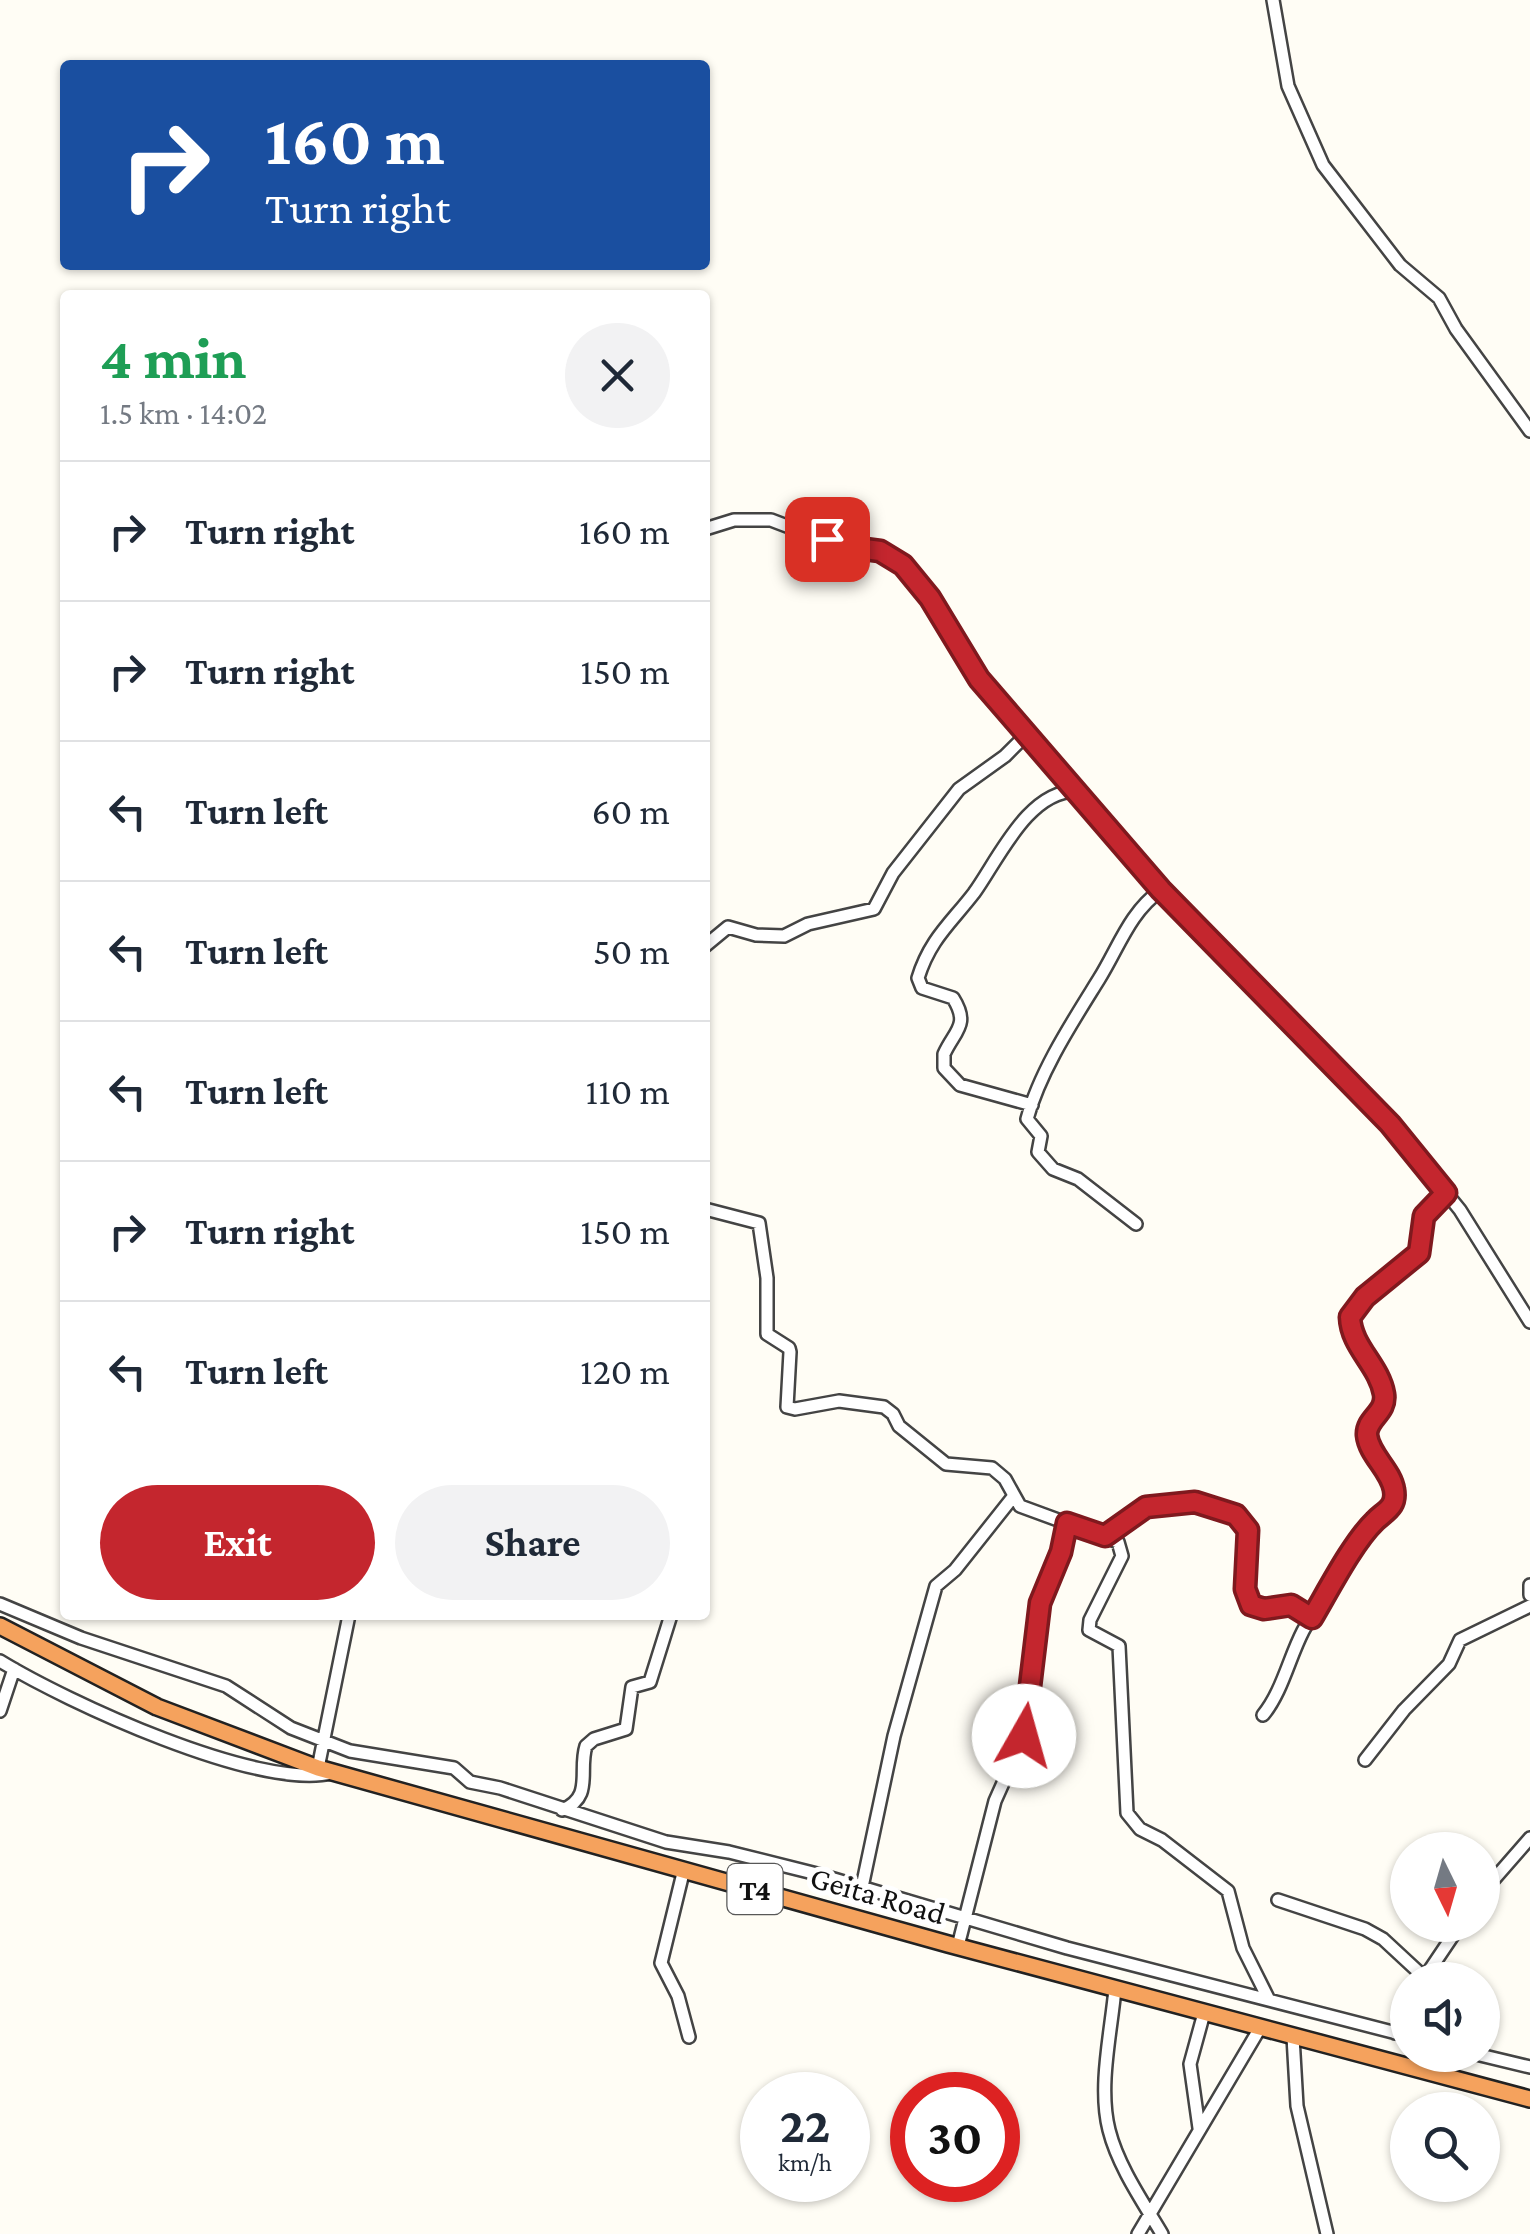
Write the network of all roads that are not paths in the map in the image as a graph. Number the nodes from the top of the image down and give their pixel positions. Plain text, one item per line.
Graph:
1 (1273, 0) edge
2 (1530, 431) edge
3 (710, 528) edge
4 (1028, 733) junction
5 (1077, 791) junction
6 (1161, 890) junction
7 (710, 942) edge
8 (1032, 1105) junction
9 (1446, 1193) junction
10 (710, 1210) edge
11 (1136, 1224) dead end
12 (1530, 1322) edge
13 (1012, 1497) junction
14 (1067, 1523) junction
15 (1105, 1536) junction
16 (1530, 1586) edge
17 (1530, 1594) edge
18 (0, 1604) edge
19 (1530, 1606) edge
20 (1312, 1618) junction
21 (348, 1620) edge
22 (669, 1620) edge
23 (0, 1626) edge
24 (0, 1661) edge
25 (14, 1670) junction
26 (0, 1711) edge
27 (1263, 1715) dead end
28 (324, 1743) junction
29 (1365, 1760) dead end
30 (318, 1768) junction
31 (334, 1772) junction
32 (562, 1810) junction
33 (1530, 1838) edge
34 (684, 1869) junction
35 (1500, 1872) edge
36 (862, 1886) junction
37 (1278, 1900) dead end
38 (965, 1918) junction
39 (958, 1946) junction
40 (1407, 1962) edge
41 (1114, 1989) junction
42 (1268, 1998) junction
43 (1204, 2013) junction
44 (1260, 2028) junction
45 (1390, 2032) edge
46 (1292, 2037) junction
47 (689, 2038) dead end
48 (1500, 2060) edge
49 (1530, 2067) edge
50 (1530, 2099) edge
51 (1199, 2128) junction
52 (1150, 2214) junction
53 (1138, 2234) edge
54 (1162, 2234) edge
55 (1327, 2234) edge

1 - 2 street
3 - 4 street
4 - 5 street
4 - 7 street
5 - 6 street
5 - 8 street
6 - 8 street
6 - 9 street
8 - 11 street
9 - 12 street
9 - 20 street
10 - 13 street
13 - 14 street
13 - 36 street
14 - 15 street
14 - 38 street
15 - 20 street
15 - 42 street
16 - 17 street
18 - 28 street
19 - 29 street
20 - 27 street
21 - 28 street
22 - 32 street
23 - 30 highway, Geita Road / T4
24 - 25 street
25 - 26 street
25 - 31 street
28 - 30 street
28 - 32 street
30 - 31 highway, Geita Road / T4
31 - 34 highway, Geita Road / T4
32 - 36 street
33 - 35 street
34 - 39 highway, Geita Road / T4
34 - 47 street
36 - 38 street
37 - 40 street
38 - 39 street
38 - 42 street
39 - 41 highway, Geita Road / T4
41 - 43 highway, Geita Road / T4
41 - 52 street
42 - 45 street
43 - 44 highway, Geita Road / T4
43 - 51 street
44 - 46 highway, Geita Road / T4
44 - 51 street
46 - 50 highway, Geita Road / T4
46 - 55 street
48 - 49 street
51 - 52 street
52 - 53 street
52 - 54 street

